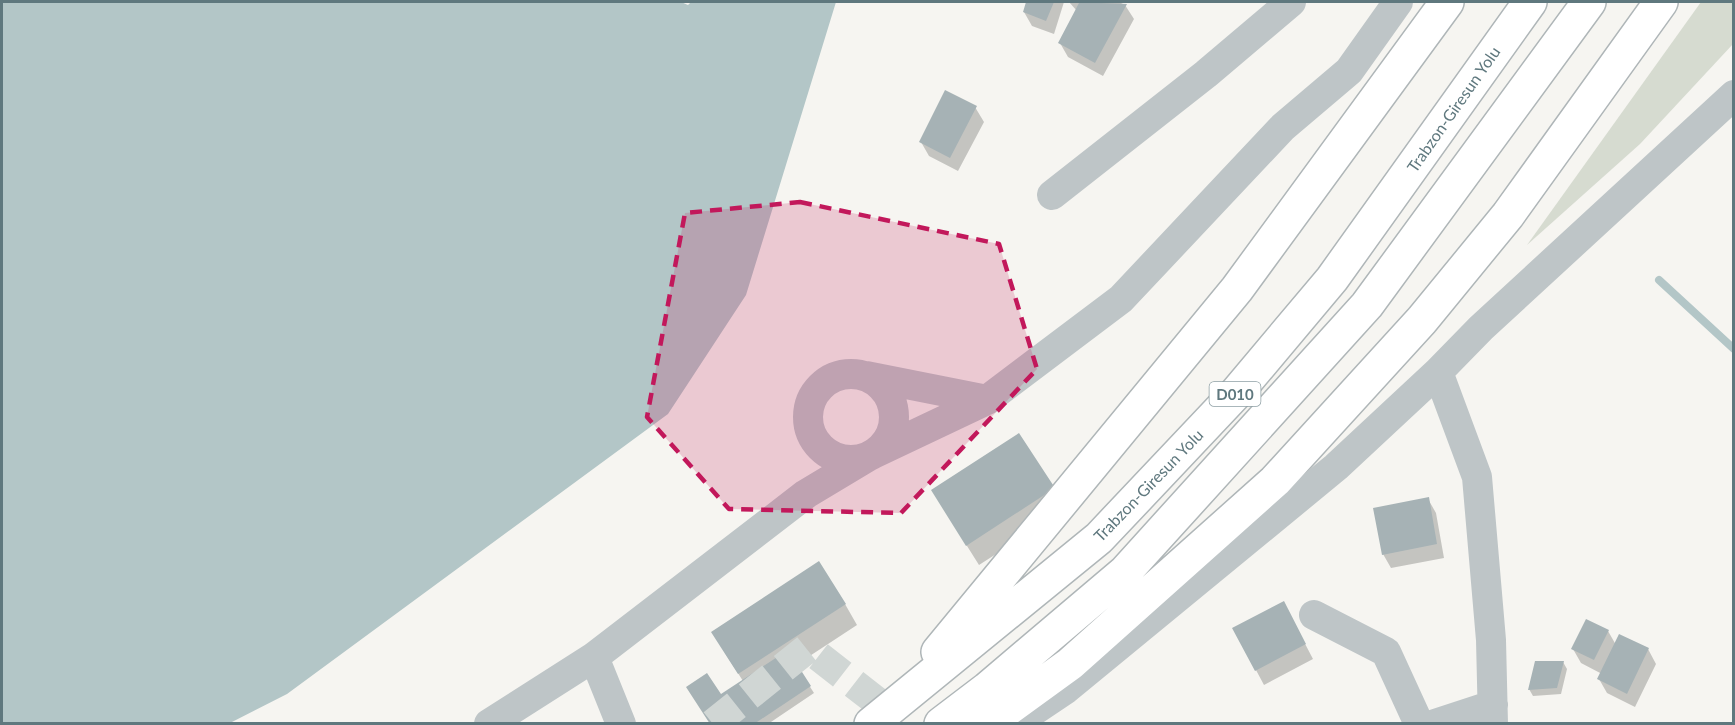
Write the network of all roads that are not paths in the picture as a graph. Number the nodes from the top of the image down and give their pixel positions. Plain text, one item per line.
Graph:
1 (1291, 2) edge
2 (1398, 2) edge
3 (1447, 2) edge
4 (1530, 2) edge
5 (1588, 2) edge
6 (1661, 2) edge
7 (1734, 95) edge
8 (1052, 195) dead end
9 (1438, 372) junction
10 (861, 375) junction
11 (987, 400) junction
12 (809, 426) junction
13 (871, 455) junction
14 (806, 494) junction
15 (1314, 615) dead end
16 (594, 657) junction
17 (1493, 714) edge
18 (880, 717) edge
19 (489, 723) edge
20 (621, 723) edge
21 (941, 723) edge
22 (987, 723) edge
23 (1014, 723) edge
24 (1419, 723) edge
25 (1435, 723) edge

1 - 8 street
2 - 11 street
3 - 18 highway
4 - 18 highway, Trabzon-Giresun Yolu / D010
5 - 21 highway, D010
6 - 22 highway
7 - 9 street
9 - 17 street
9 - 23 street
10 - 11 street
10 - 12 street
10 - 13 street
11 - 13 street
12 - 13 street
12 - 14 street
13 - 14 street
14 - 16 street
15 - 24 street
16 - 19 street
16 - 20 street
17 - 25 street

